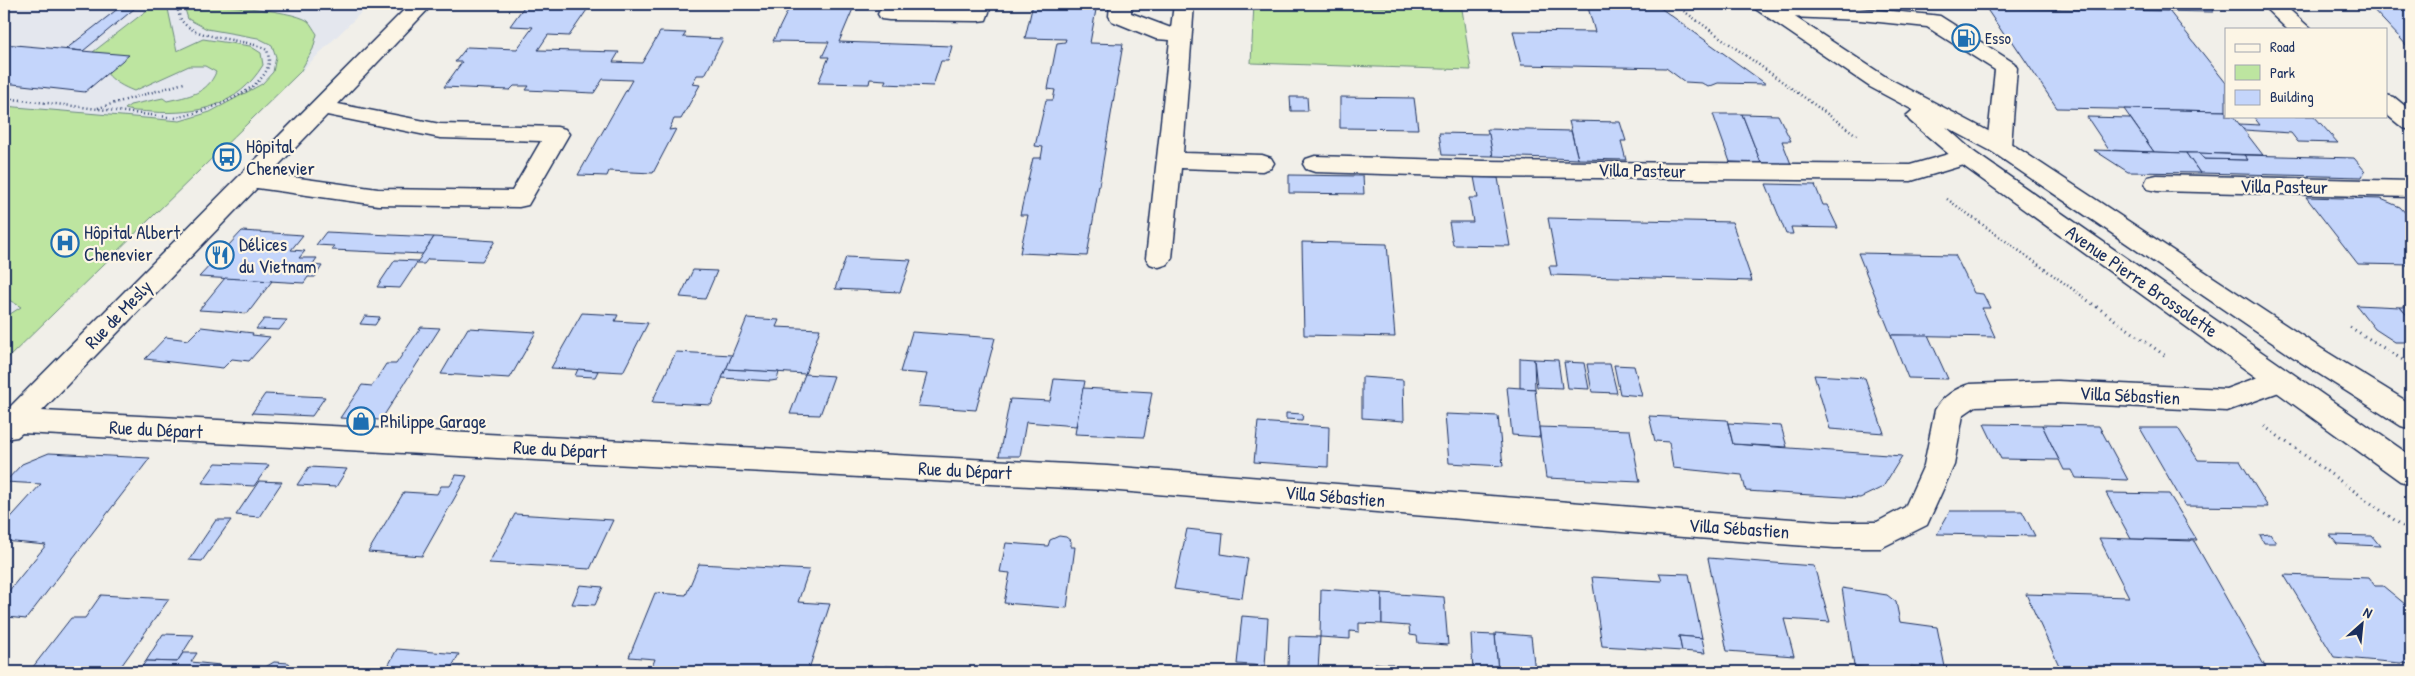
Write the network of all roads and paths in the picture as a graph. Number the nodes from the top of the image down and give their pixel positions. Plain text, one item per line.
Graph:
1 (179, 4) edge
2 (422, 4) edge
3 (894, 4) edge
4 (981, 4) edge
5 (1122, 4) edge
6 (1184, 4) edge
7 (2270, 4) edge
8 (1767, 8) edge
9 (2299, 28) edge
10 (1181, 34) junction
11 (1878, 82) junction
12 (184, 83) dead end
13 (4, 98) edge
14 (2388, 104) edge
15 (320, 107) junction
16 (95, 109) junction
17 (2411, 123) edge
18 (1999, 146) junction
19 (1966, 156) junction
20 (1170, 160) junction
21 (1262, 163) dead end
22 (1315, 164) dead end
23 (250, 179) junction
24 (2157, 183) dead end
25 (2411, 189) edge
26 (1159, 258) dead end
27 (2350, 326) dead end
28 (2411, 365) edge
29 (2280, 380) junction
30 (2411, 418) edge
31 (2257, 421) dead end
32 (9, 427) edge
33 (2411, 472) edge
34 (1107, 478) joint
35 (2411, 532) edge

1 - 16 path
2 - 15 street, Rue de Mesly
3 - 4 street
5 - 10 street
6 - 10 street
7 - 9 street
8 - 11 street, Avenue Pierre Brossolette
8 - 18 street
10 - 20 street
11 - 18 street, Avenue Pierre Brossolette
11 - 19 street, Avenue Pierre Brossolette
12 - 16 path
13 - 16 path
14 - 17 street
15 - 23 street, Rue de Mesly
15 - 23 street
18 - 30 street, Avenue Pierre Brossolette
19 - 22 street, Villa Pasteur
19 - 29 street, Avenue Pierre Brossolette
20 - 21 street
20 - 26 street
23 - 32 street, Rue de Mesly
24 - 25 street, Villa Pasteur
27 - 28 path
29 - 33 street, Avenue Pierre Brossolette
29 - 34 street, Villa Sébastien
31 - 35 path
32 - 34 street, Rue du Départ

